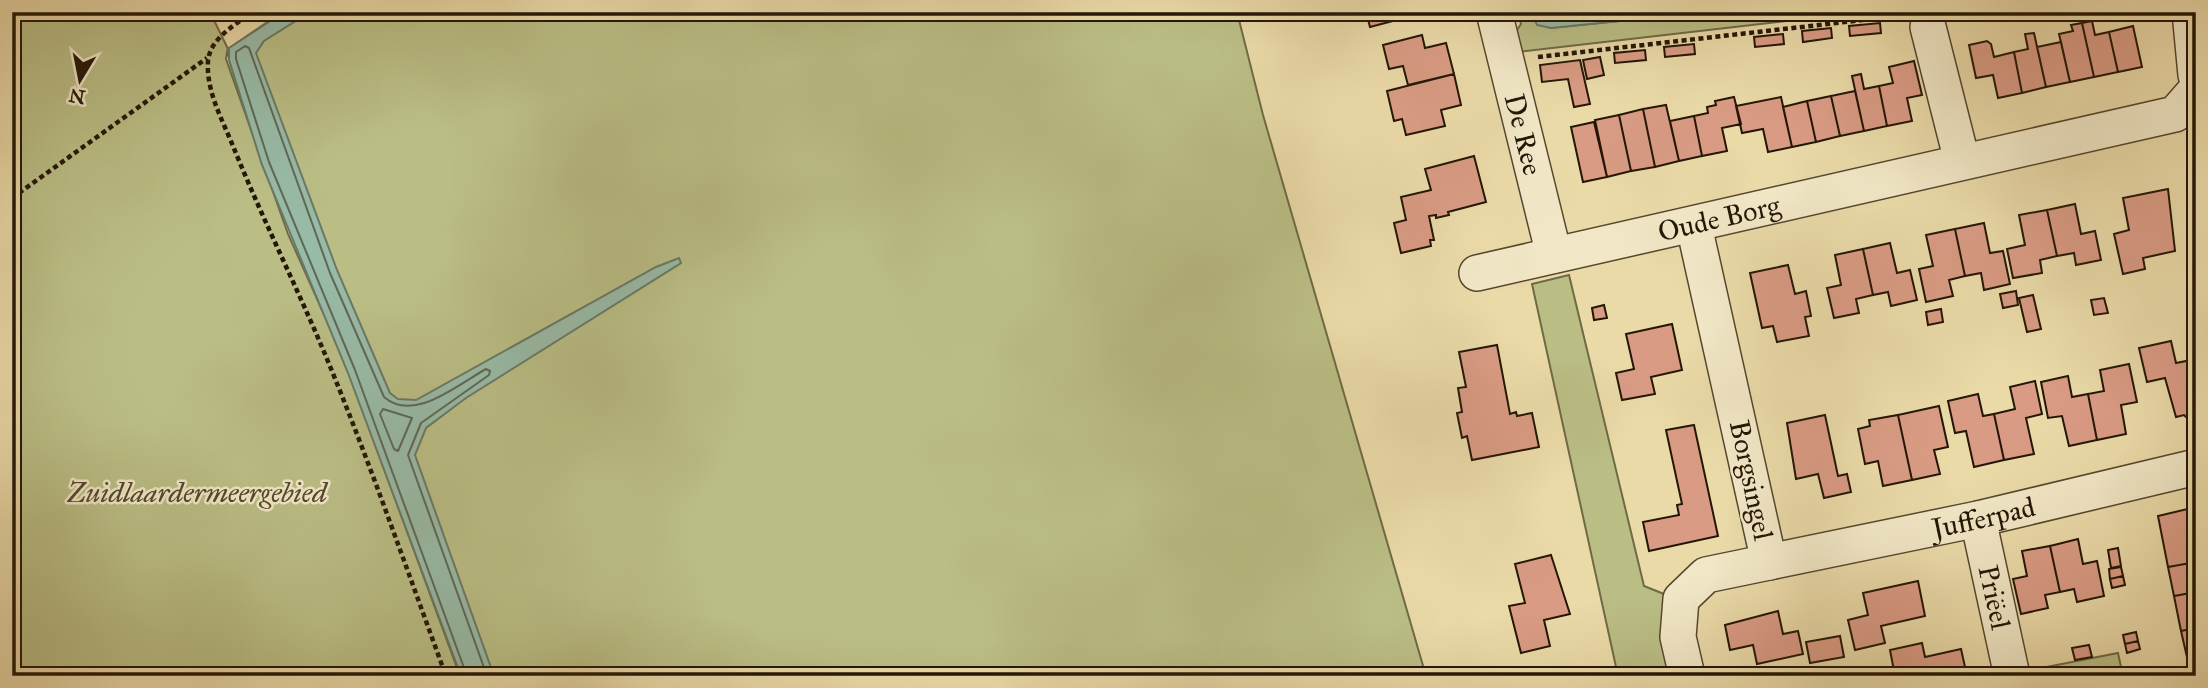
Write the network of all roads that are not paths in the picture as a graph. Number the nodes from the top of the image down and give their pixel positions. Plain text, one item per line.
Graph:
1 (1493, 12) edge
2 (2190, 12) edge
3 (1919, 21) road end
4 (2196, 75) edge
5 (2196, 90) edge
6 (1962, 162) junction
7 (1694, 226) junction
8 (1554, 255) junction
9 (1477, 273) dead end
10 (2196, 467) edge
11 (1978, 519) junction
12 (1769, 562) junction
13 (1687, 676) edge
14 (2012, 676) edge

1 - 8 street, De Ree
2 - 4 street
3 - 6 street
5 - 6 street, Oude Borg
6 - 7 street, Oude Borg
7 - 8 street, Oude Borg
7 - 12 street, Borgsingel
8 - 9 street, Oude Borg
10 - 11 street, Jufferpad
11 - 12 street, Jufferpad
11 - 14 street, Priëel
12 - 13 street, Borgsingel

